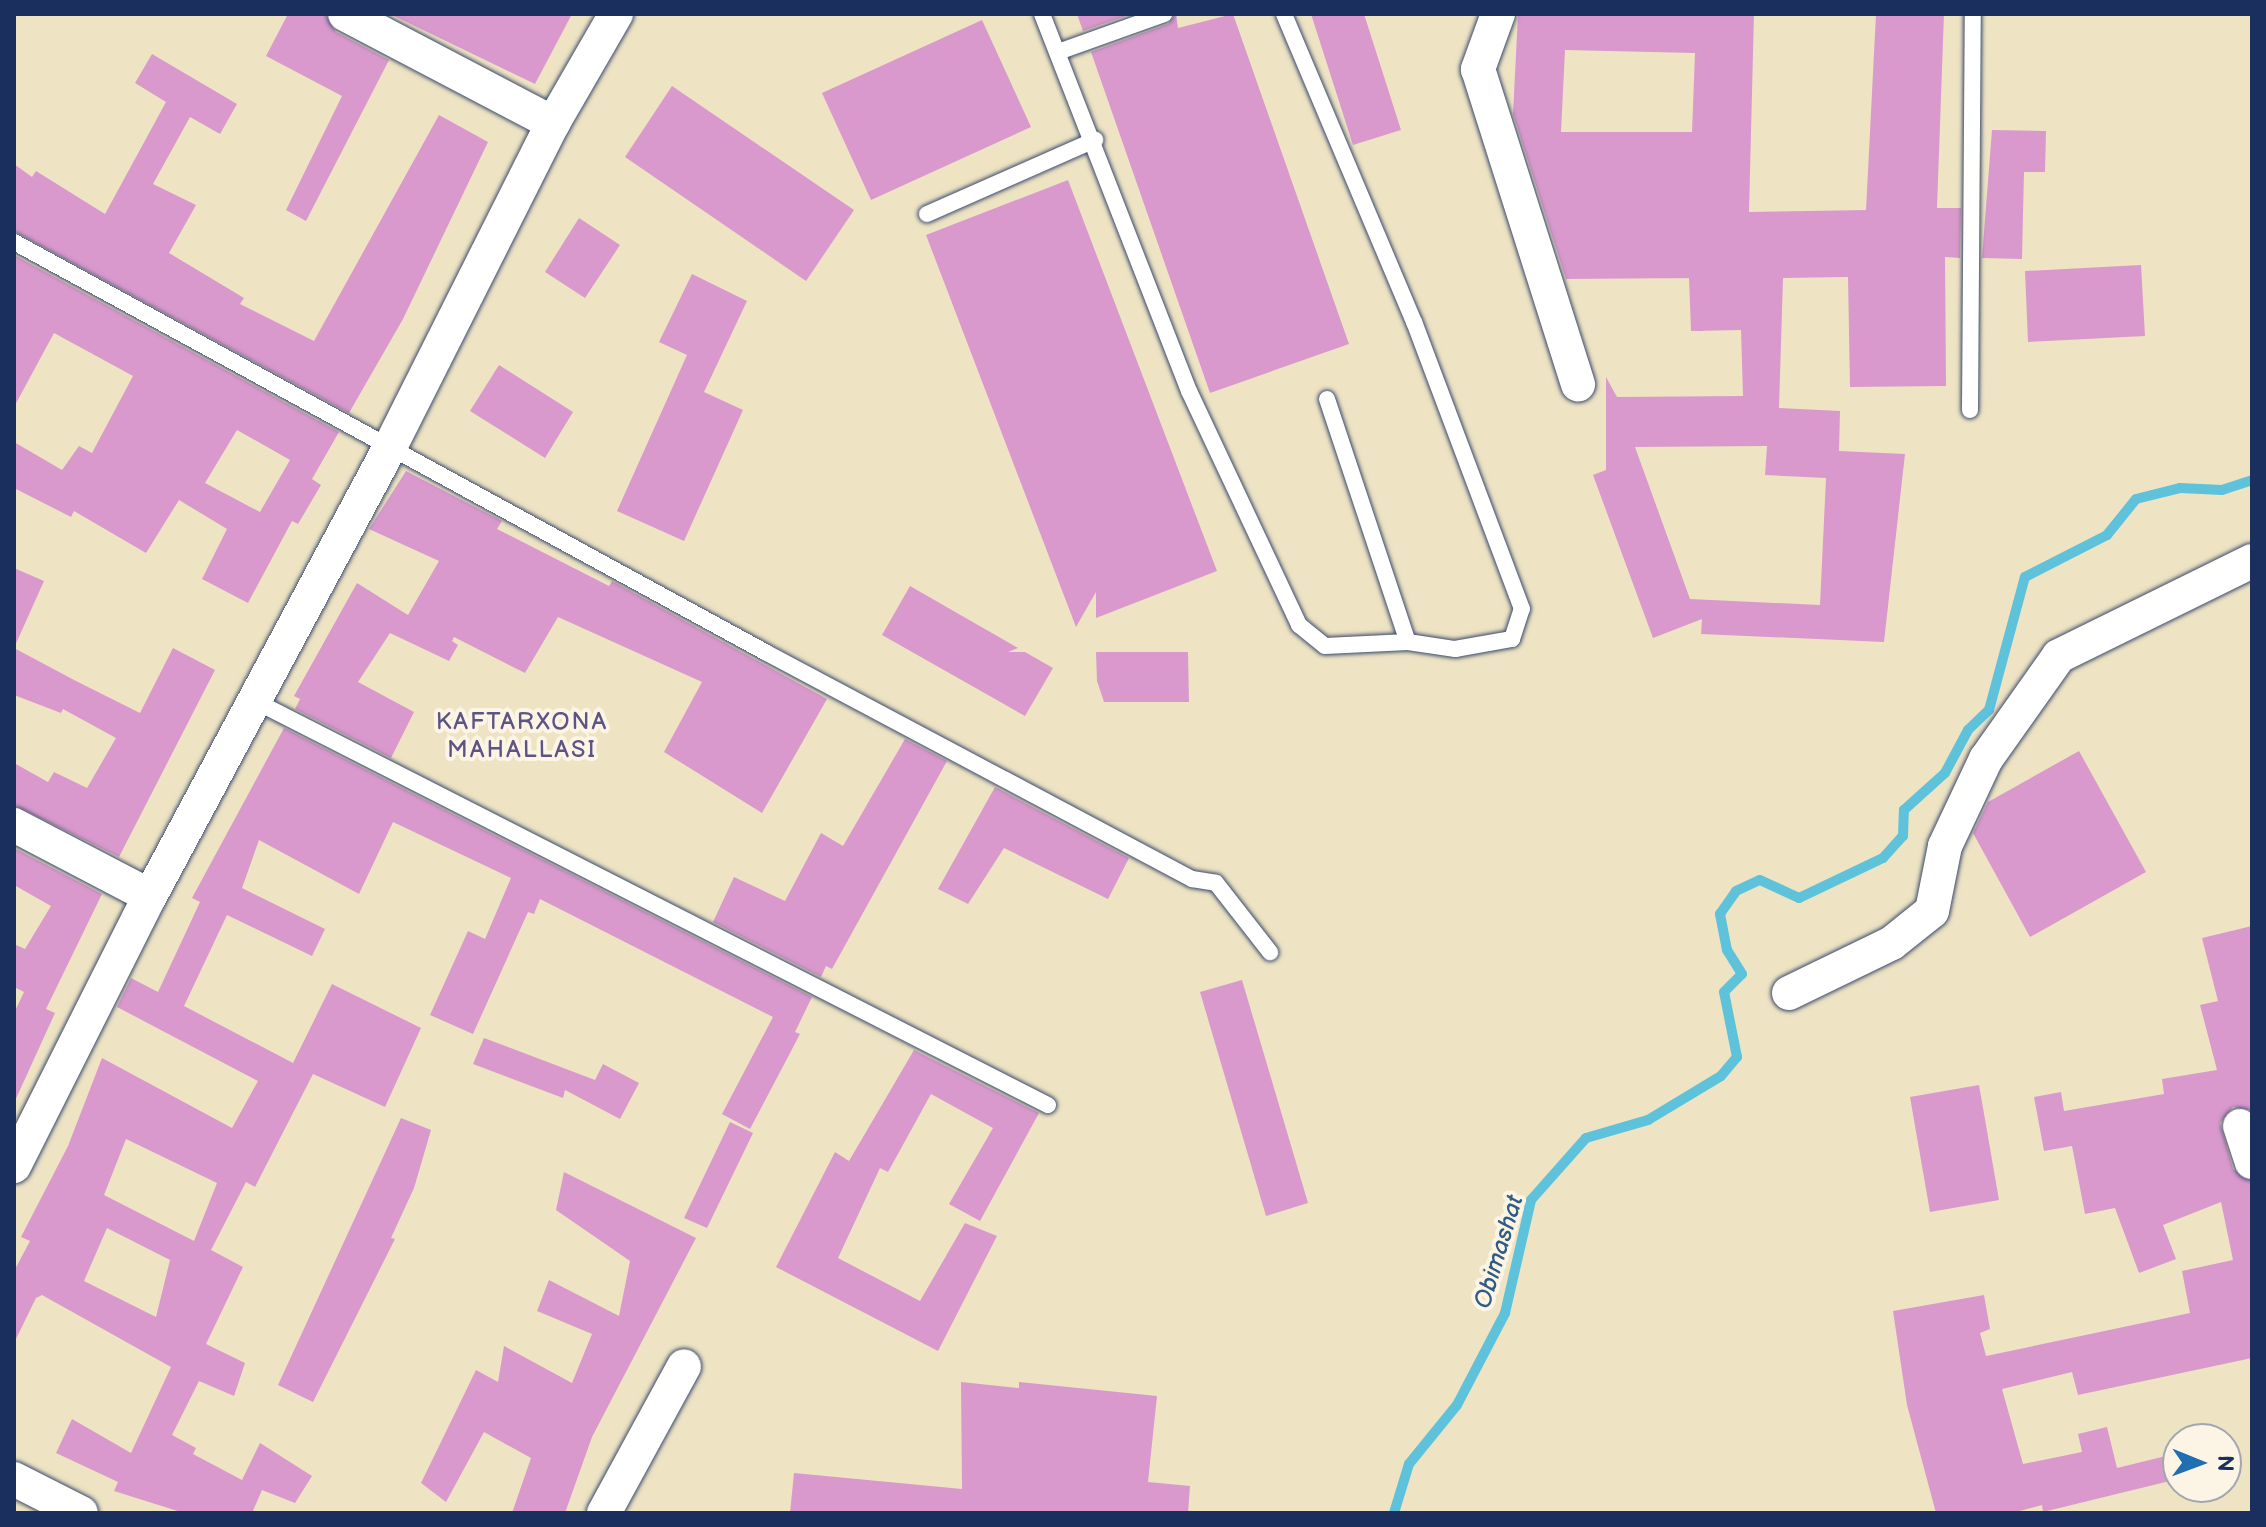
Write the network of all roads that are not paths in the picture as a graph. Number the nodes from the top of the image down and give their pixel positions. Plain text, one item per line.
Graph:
1 (345, 14) edge
2 (616, 14) edge
3 (1042, 14) edge
4 (1164, 14) edge
5 (1284, 14) edge
6 (1498, 14) edge
7 (1973, 14) edge
8 (1058, 52) junction
9 (553, 123) junction
10 (1095, 140) junction
11 (927, 214) dead end
12 (14, 242) edge
13 (1578, 385) dead end
14 (1327, 399) dead end
15 (1970, 410) dead end
16 (389, 449) junction
17 (2252, 561) edge
18 (1408, 642) junction
19 (255, 701) junction
20 (14, 825) edge
21 (150, 896) junction
22 (1270, 952) dead end
23 (1789, 993) dead end
24 (1048, 1105) dead end
25 (2240, 1126) dead end
26 (2252, 1162) edge
27 (14, 1166) edge
28 (684, 1366) dead end
29 (14, 1479) edge
30 (81, 1513) edge
31 (604, 1513) edge

1 - 9 street
2 - 9 street
3 - 8 lane
4 - 8 lane
5 - 18 lane
6 - 13 street
7 - 15 lane
8 - 10 lane
9 - 16 street
10 - 11 lane
10 - 18 lane
12 - 16 lane
14 - 18 lane
16 - 19 street
16 - 22 lane
17 - 23 street
19 - 21 street
19 - 24 lane
20 - 21 street
21 - 27 street
25 - 26 street
28 - 31 street
29 - 30 street

